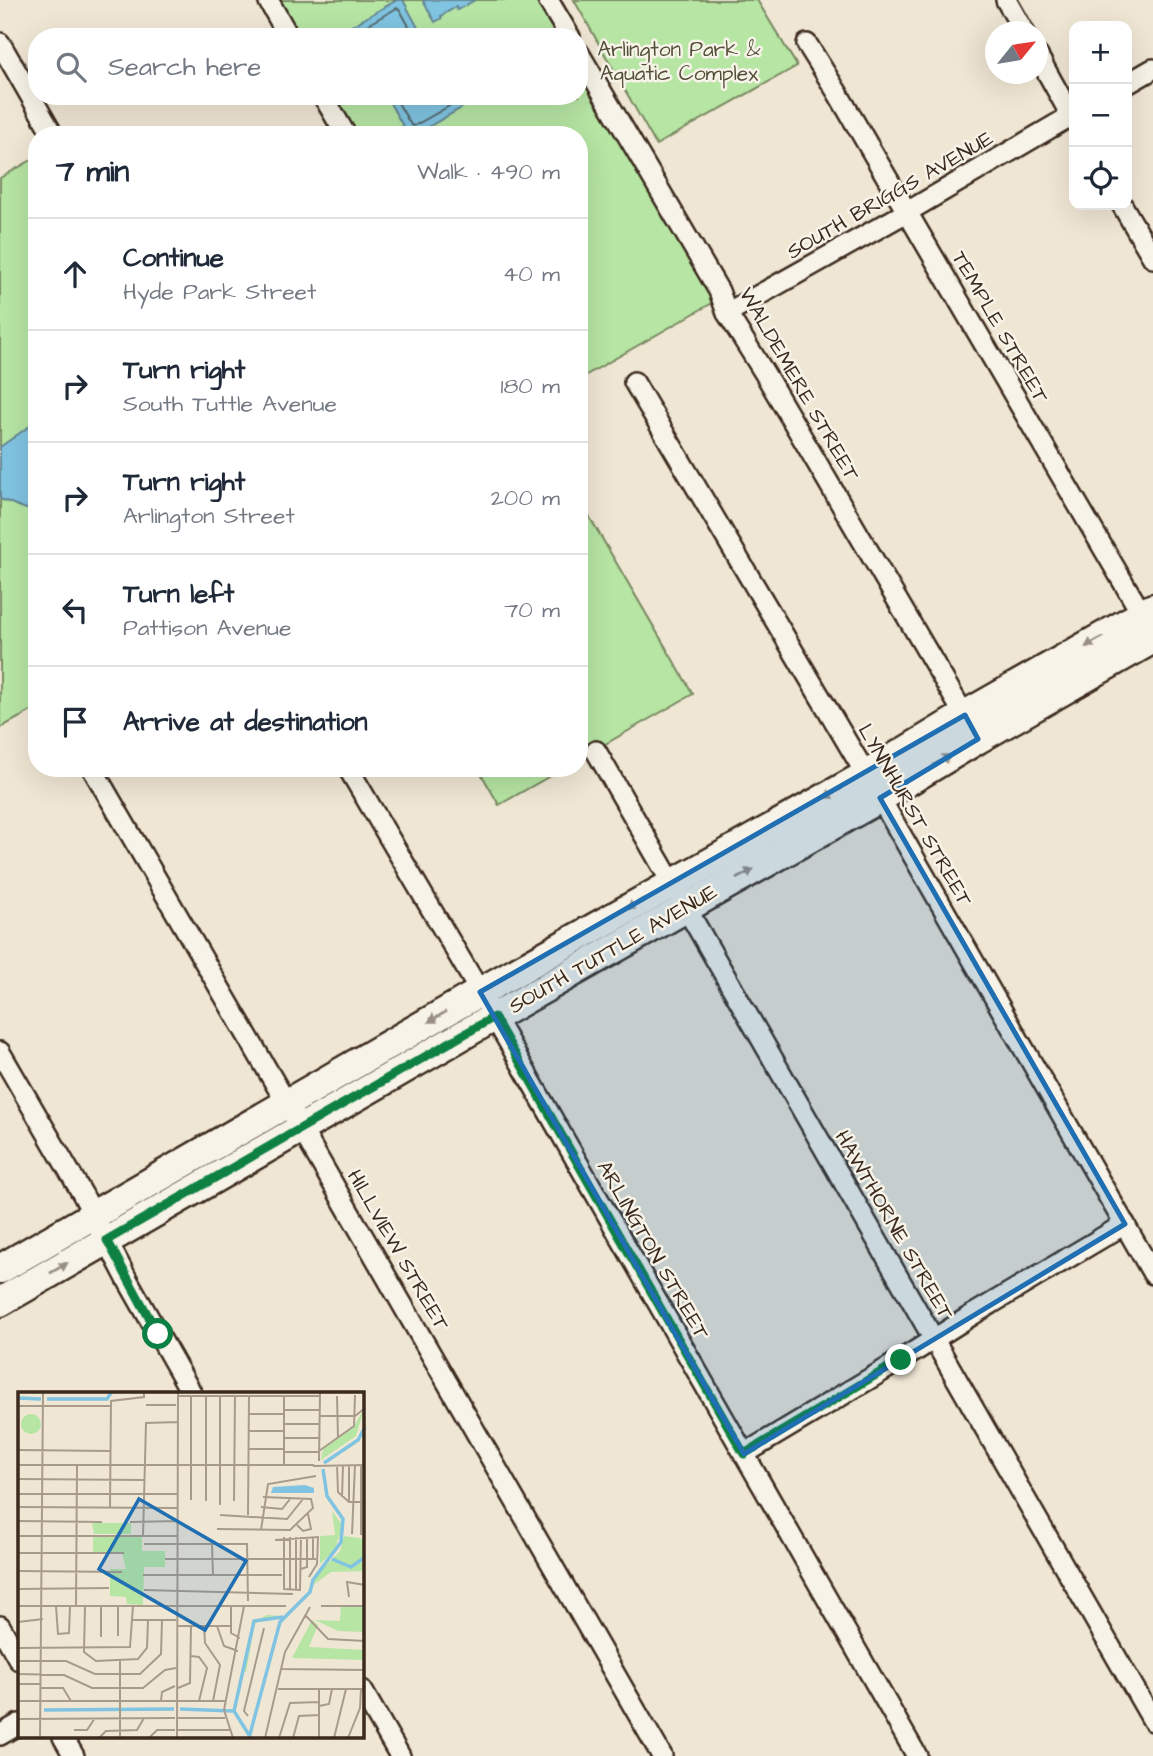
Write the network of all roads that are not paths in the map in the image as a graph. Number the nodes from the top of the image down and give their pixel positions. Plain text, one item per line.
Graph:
1 (268, 0) edge
2 (548, 0) edge
3 (1006, 0) edge
4 (1018, 21) edge
5 (284, 28) edge
6 (565, 28) edge
7 (0, 43) edge
8 (807, 44) dead end
9 (588, 68) edge
10 (1153, 69) edge
11 (1048, 73) edge
12 (1132, 81) edge
13 (28, 92) edge
14 (36, 105) edge
15 (328, 105) edge
16 (1069, 110) edge
17 (1069, 119) edge
18 (48, 126) edge
19 (341, 126) edge
20 (1125, 210) edge
21 (907, 212) junction
22 (1153, 258) edge
23 (727, 313) junction
24 (634, 382) dead end
25 (1150, 623) edge
26 (972, 727) junction
27 (596, 751) dead end
28 (97, 777) edge
29 (353, 777) edge
30 (873, 787) junction
31 (672, 883) junction
32 (686, 908) junction
33 (480, 992) junction
34 (494, 1017) junction
35 (0, 1052) edge
36 (287, 1104) junction
37 (301, 1128) junction
38 (94, 1216) junction
39 (1125, 1224) junction
40 (107, 1240) junction
41 (0, 1269) edge
42 (1153, 1274) edge
43 (0, 1301) edge
44 (934, 1339) junction
45 (191, 1392) edge
46 (744, 1454) junction
47 (0, 1626) edge
48 (18, 1658) edge
49 (364, 1693) edge
50 (1153, 1721) edge
51 (18, 1725) edge
52 (0, 1735) edge
53 (64, 1738) edge
54 (74, 1756) edge
55 (400, 1756) edge
56 (662, 1756) edge
57 (917, 1756) edge

1 - 5 street
2 - 6 street
3 - 4 street
7 - 13 street
8 - 21 street, TEMPLE STREET
9 - 23 street, WALDEMERE STREET
10 - 12 street
11 - 16 street
14 - 18 street
15 - 19 street
17 - 21 street, SOUTH BRIGGS AVENUE
20 - 22 street
21 - 23 street, SOUTH BRIGGS AVENUE
21 - 25 street, TEMPLE STREET
23 - 26 street, WALDEMERE STREET
24 - 30 street, LYNNHURST STREET
25 - 26 main road, SOUTH TUTTLE AVENUE
26 - 30 main road, SOUTH TUTTLE AVENUE
27 - 31 street, HAWTHORNE STREET
28 - 36 street, HILLVIEW STREET
29 - 33 street, ARLINGTON STREET
30 -> 31 main road, SOUTH TUTTLE AVENUE
32 -> 30 main road, SOUTH TUTTLE AVENUE
30 - 39 street, LYNNHURST STREET
31 - 32 street, HAWTHORNE STREET
31 -> 33 main road, SOUTH TUTTLE AVENUE
32 - 34 main road, SOUTH TUTTLE AVENUE
32 - 44 street, HAWTHORNE STREET
33 - 34 street, ARLINGTON STREET
33 -> 36 main road, SOUTH TUTTLE AVENUE
34 - 37 main road, SOUTH TUTTLE AVENUE
34 - 46 street, ARLINGTON STREET
35 - 38 street
36 - 37 street, HILLVIEW STREET
36 - 38 main road, SOUTH TUTTLE AVENUE
37 - 40 main road, SOUTH TUTTLE AVENUE
37 - 56 street, HILLVIEW STREET
38 - 40 street
38 - 41 main road, SOUTH TUTTLE AVENUE
39 - 42 street, LYNNHURST STREET
39 - 44 street
43 -> 40 main road, SOUTH TUTTLE AVENUE
40 - 45 street
44 - 46 street
44 - 50 street, HAWTHORNE STREET
46 - 57 street, ARLINGTON STREET
47 - 48 street
49 - 55 street
51 - 52 street
53 - 54 street

